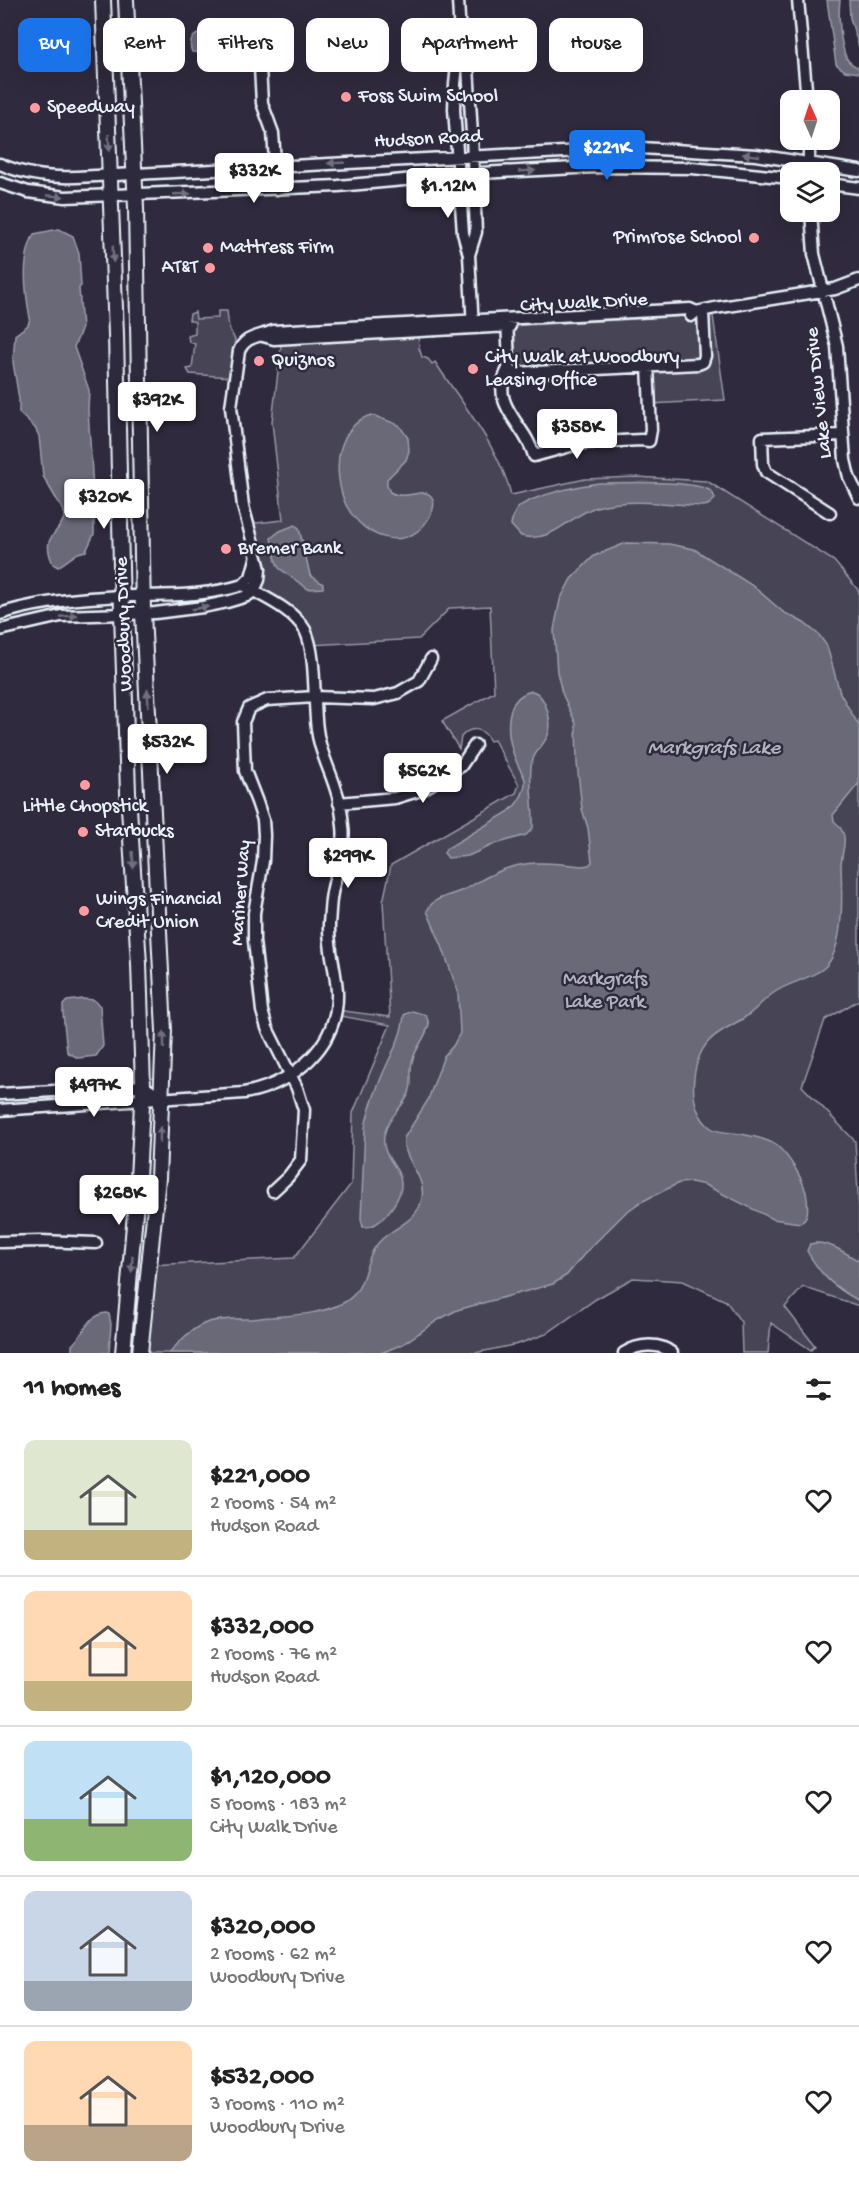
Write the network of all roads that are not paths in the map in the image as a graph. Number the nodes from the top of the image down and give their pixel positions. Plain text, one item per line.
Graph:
1 (103, 0) edge
2 (126, 0) edge
3 (458, 0) edge
4 (798, 0) edge
5 (459, 18) edge
6 (260, 72) edge
7 (456, 72) edge
8 (468, 72) edge
9 (806, 90) edge
10 (473, 156) junction
11 (458, 157) junction
12 (782, 162) edge
13 (0, 164) edge
14 (276, 167) junction
15 (840, 170) edge
16 (859, 171) edge
17 (134, 174) junction
18 (473, 174) junction
19 (110, 176) junction
20 (460, 176) junction
21 (780, 177) edge
22 (0, 183) edge
23 (840, 185) edge
24 (859, 188) edge
25 (277, 189) junction
26 (135, 195) junction
27 (111, 196) junction
28 (812, 222) edge
29 (469, 255) junction
30 (859, 280) edge
31 (823, 290) junction
32 (700, 311) junction
33 (507, 323) junction
34 (472, 324) junction
35 (648, 366) junction
36 (508, 369) junction
37 (843, 435) junction
38 (859, 498) edge
39 (830, 513) dead end
40 (256, 559) junction
41 (243, 585) junction
42 (254, 591) junction
43 (122, 597) junction
44 (143, 597) junction
45 (122, 613) junction
46 (143, 613) junction
47 (0, 614) edge
48 (0, 630) edge
49 (431, 659) dead end
50 (315, 698) junction
51 (475, 745) dead end
52 (339, 803) junction
53 (291, 1075) junction
54 (143, 1086) junction
55 (0, 1094) edge
56 (161, 1098) junction
57 (142, 1101) junction
58 (0, 1110) edge
59 (273, 1191) dead end
60 (0, 1242) edge
61 (96, 1243) dead end
62 (123, 1353) edge
63 (140, 1353) edge
64 (624, 1353) edge
65 (672, 1353) edge

1 -> 19 main road, Woodbury Drive
2 - 17 main road, Woodbury Drive
3 - 5 street
4 - 9 street
6 - 14 street
7 - 11 street
8 - 10 street
10 - 11 street, Hudson Road
12 -> 10 street, Hudson Road
10 - 18 street
11 -> 14 street, Hudson Road
11 - 20 street
13 - 19 street, Hudson Road
14 - 17 street, Hudson Road
14 - 25 street
15 - 16 street, Hudson Road
17 - 19 street, Hudson Road
17 - 26 main road, Woodbury Drive
18 - 20 street, Hudson Road
18 -> 21 street, Hudson Road
18 - 29 street
19 - 27 main road, Woodbury Drive
20 - 25 street, Hudson Road
20 - 29 street
22 -> 27 street, Hudson Road
23 - 24 street
26 -> 25 street, Hudson Road
26 - 27 street, Hudson Road
26 - 44 main road, Woodbury Drive
27 -> 43 main road, Woodbury Drive
28 - 31 street, Lake View Drive
29 - 34 street
30 - 31 street, City Walk Drive
31 - 32 street, City Walk Drive
31 - 37 street, Lake View Drive
32 - 33 street, City Walk Drive
32 - 35 street
33 - 34 street, City Walk Drive
33 - 36 street
34 - 40 street, City Walk Drive
35 - 36 street
35 - 36 street
37 - 38 street, Lake View Drive
37 - 39 street
40 - 41 street
40 - 42 street, City Walk Drive
41 - 42 street
41 - 44 street
46 -> 42 street
42 - 50 street
43 - 44 street
43 - 45 main road, Woodbury Drive
43 - 47 street
44 - 46 main road, Woodbury Drive
45 - 46 street
48 -> 45 street
45 -> 54 main road, Woodbury Drive
56 -> 46 main road, Woodbury Drive
49 - 50 street, Mariner Way
50 - 52 street
50 - 53 street, Mariner Way
51 - 52 street
52 - 53 street
53 - 56 street
53 - 59 street, Mariner Way
54 - 55 street
54 - 56 street
54 - 57 main road, Woodbury Drive
56 - 57 street
63 -> 56 main road, Woodbury Drive
57 - 58 street
57 -> 62 main road, Woodbury Drive
60 - 61 street
64 - 65 street

